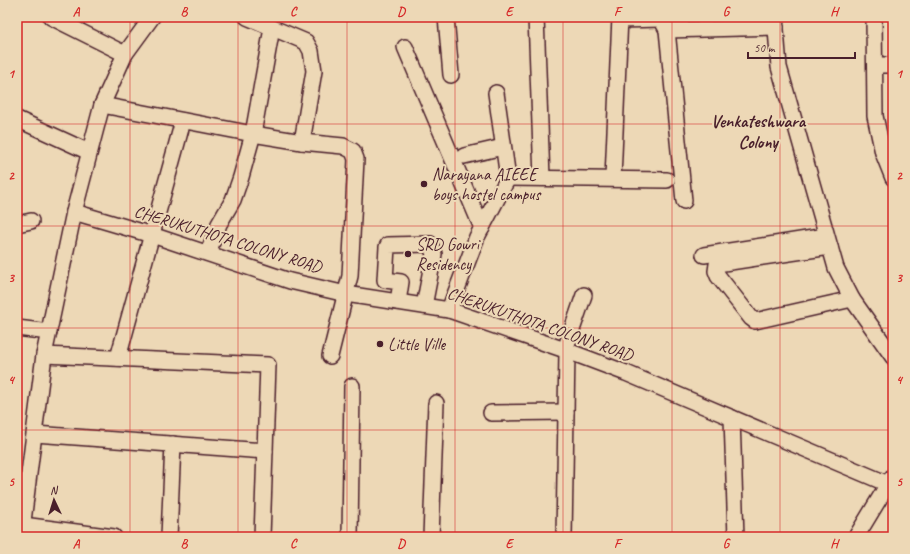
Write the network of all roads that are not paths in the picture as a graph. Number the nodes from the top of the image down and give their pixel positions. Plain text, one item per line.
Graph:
1 (51, 17) edge
2 (152, 17) edge
3 (247, 17) edge
4 (446, 17) edge
5 (536, 17) edge
6 (874, 17) edge
7 (620, 18) edge
8 (663, 22) edge
9 (775, 22) edge
10 (272, 28) junction
11 (405, 46) dead end
12 (125, 54) junction
13 (893, 65) edge
14 (875, 66) junction
15 (451, 75) dead end
16 (496, 93) dead end
17 (102, 105) junction
18 (17, 119) edge
19 (184, 122) junction
20 (253, 134) junction
21 (302, 142) junction
22 (503, 147) junction
23 (89, 152) junction
24 (464, 156) dead end
25 (508, 178) junction
26 (542, 178) junction
27 (613, 178) junction
28 (893, 178) edge
29 (667, 180) dead end
30 (684, 201) dead end
31 (74, 212) junction
32 (482, 228) junction
33 (152, 235) junction
34 (828, 242) junction
35 (208, 253) junction
36 (704, 255) dead end
37 (346, 294) junction
38 (584, 294) dead end
39 (852, 300) junction
40 (398, 302) junction
41 (424, 306) junction
42 (449, 310) junction
43 (17, 328) edge
44 (49, 332) junction
45 (566, 351) junction
46 (44, 355) junction
47 (330, 356) dead end
48 (893, 357) edge
49 (118, 358) junction
50 (352, 386) dead end
51 (436, 403) dead end
52 (566, 412) junction
53 (491, 413) dead end
54 (732, 418) junction
55 (35, 434) junction
56 (173, 444) junction
57 (265, 451) junction
58 (24, 461) edge
59 (891, 480) edge
60 (22, 531) edge
61 (114, 537) edge
62 (169, 537) edge
63 (262, 537) edge
64 (350, 537) edge
65 (431, 537) edge
66 (564, 537) edge
67 (736, 537) edge
68 (856, 537) edge

1 - 12 street
2 - 12 street
3 - 10 street
4 - 15 street
5 - 26 street
6 - 14 street
7 - 8 street
7 - 27 street
8 - 9 street
8 - 30 street
9 - 34 street
10 - 20 street
10 - 21 street
11 - 32 street
12 - 17 street
13 - 14 street
14 - 28 street
16 - 22 street
17 - 19 street
17 - 23 street
18 - 23 street
19 - 20 street
19 - 33 street
20 - 21 street
20 - 35 street
21 - 37 street
22 - 24 street
22 - 25 street
23 - 31 street
25 - 26 street
25 - 32 street
26 - 27 street
27 - 29 street
31 - 33 street, CHERUKUTHOTA COLONY ROAD
31 - 44 street
32 - 42 street
33 - 35 street, CHERUKUTHOTA COLONY ROAD
33 - 49 street
34 - 36 street
34 - 39 street
34 - 39 street
35 - 37 street, CHERUKUTHOTA COLONY ROAD
37 - 40 street, CHERUKUTHOTA COLONY ROAD
37 - 47 street
38 - 45 street
39 - 48 street
40 - 41 street, CHERUKUTHOTA COLONY ROAD
40 - 41 street
41 - 42 street, CHERUKUTHOTA COLONY ROAD
42 - 45 street, CHERUKUTHOTA COLONY ROAD
43 - 44 street
44 - 46 street
45 - 52 street
45 - 54 street, CHERUKUTHOTA COLONY ROAD
46 - 49 street
46 - 55 street
49 - 57 street
50 - 64 street
51 - 65 street
52 - 53 street
52 - 66 street
54 - 59 street, CHERUKUTHOTA COLONY ROAD
54 - 67 street
55 - 56 street
55 - 58 street
56 - 57 street
56 - 62 street
57 - 63 street
58 - 60 street
59 - 68 street
60 - 61 street

